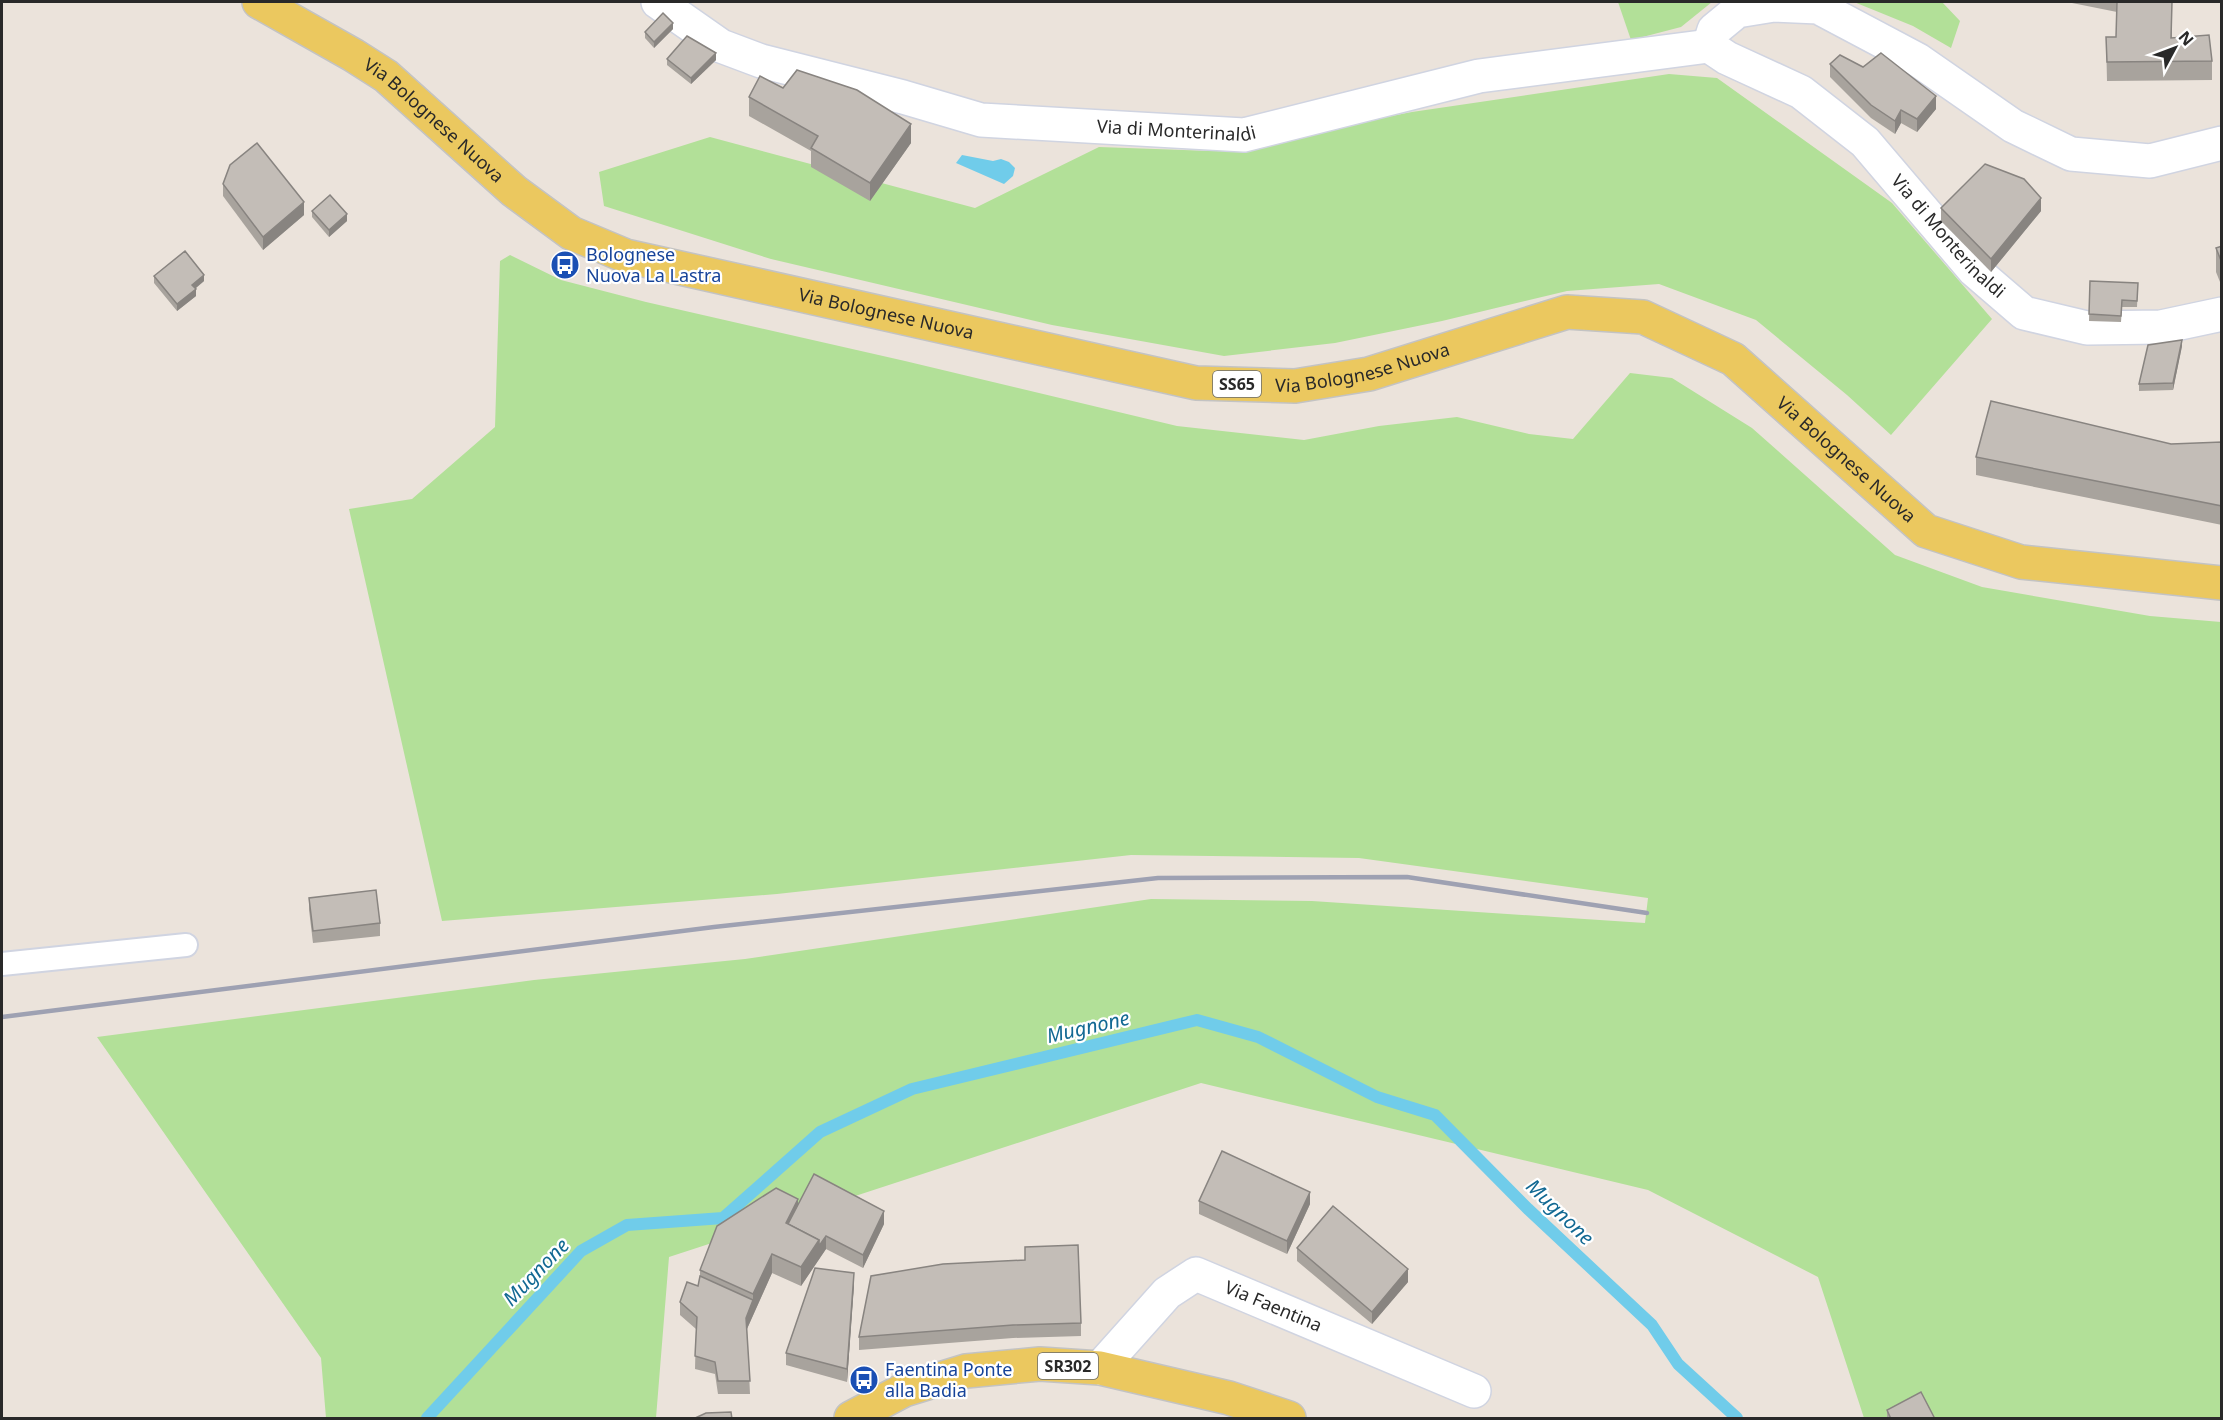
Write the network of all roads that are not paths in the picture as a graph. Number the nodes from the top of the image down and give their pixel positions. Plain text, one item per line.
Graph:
1 (259, 2) edge
2 (658, 2) edge
3 (1709, 46) junction
4 (2222, 143) edge
5 (2222, 314) edge
6 (2222, 583) edge
7 (186, 945) dead end
8 (2, 964) edge
9 (1100, 1368) junction
10 (1474, 1391) dead end
11 (851, 1419) edge
12 (1289, 1419) edge

1 - 6 main road, Via Bolognese Nuova / SS65
2 - 3 street, Via di Monterinaldi
3 - 4 street
3 - 5 street, Via di Monterinaldi
7 - 8 lane
9 - 10 street, Via Faentina
9 - 11 main road, SR302
9 - 12 main road, SR302

